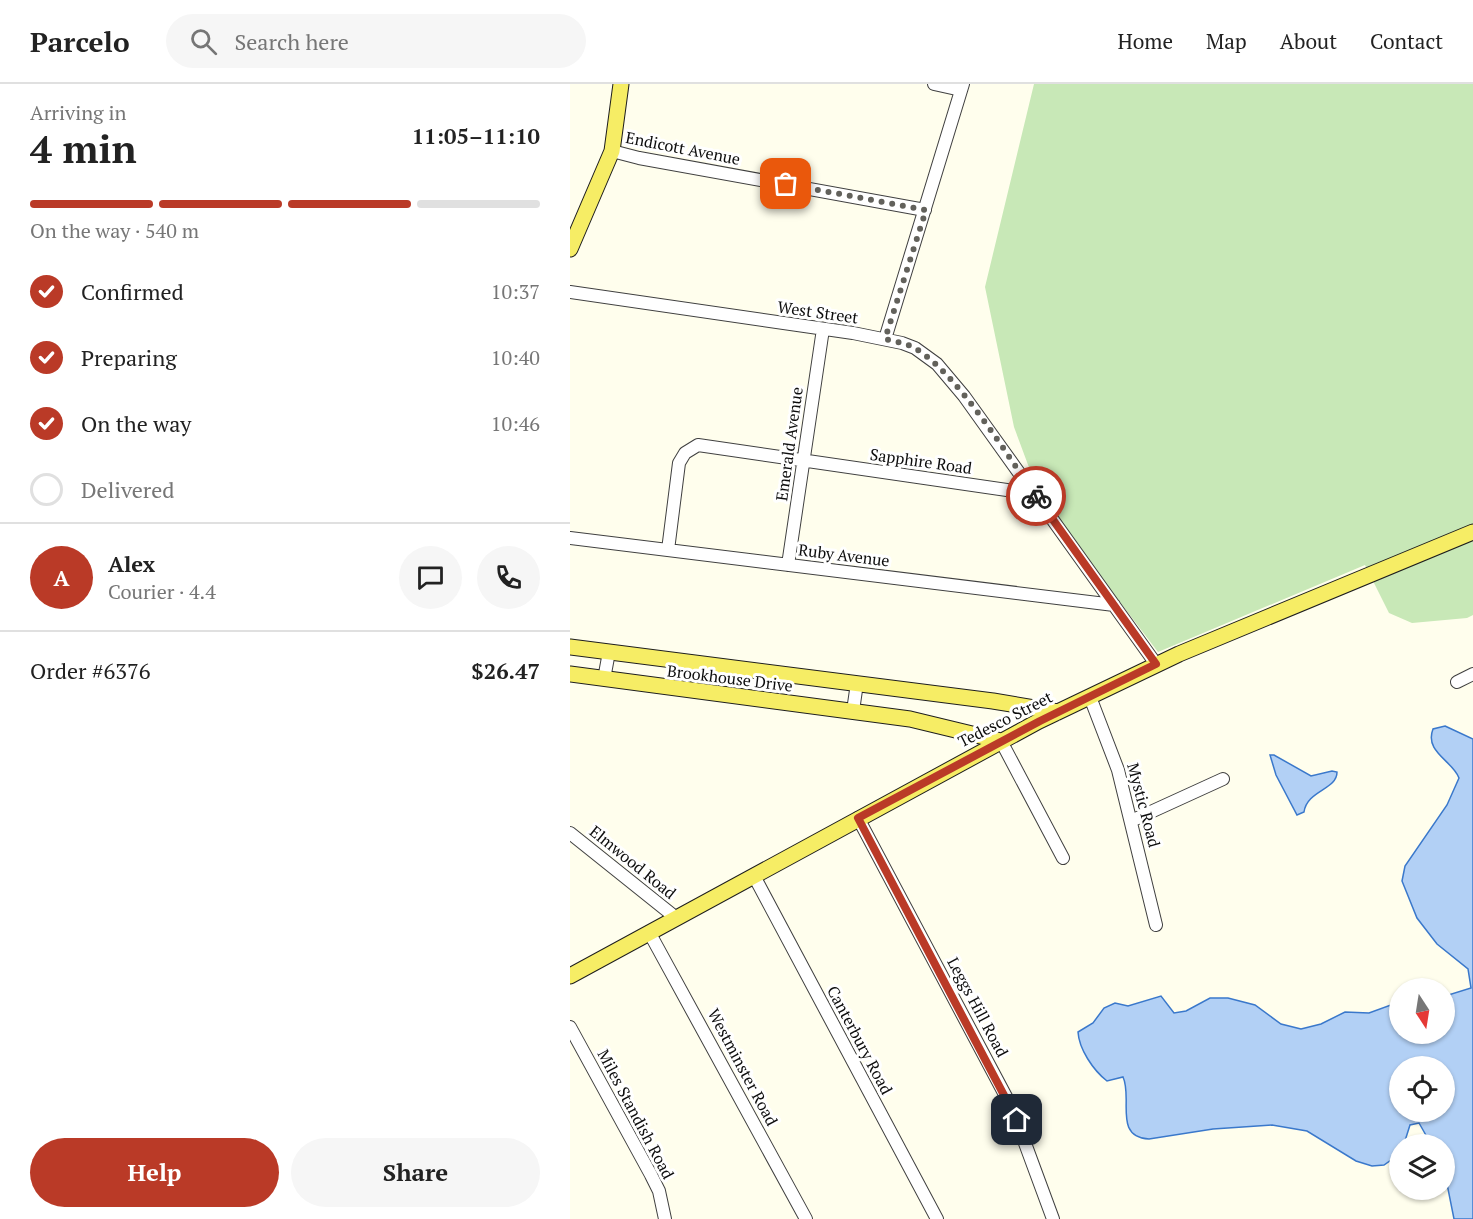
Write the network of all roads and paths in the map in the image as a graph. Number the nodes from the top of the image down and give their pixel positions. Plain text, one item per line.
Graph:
1 (621, 84) edge
2 (934, 84) edge
3 (962, 87) edge
4 (612, 151) junction
5 (926, 210) junction
6 (576, 224) edge
7 (570, 249) edge
8 (570, 292) edge
9 (823, 329) junction
10 (885, 339) junction
11 (804, 462) junction
12 (1034, 494) junction
13 (1473, 532) edge
14 (570, 538) edge
15 (668, 550) junction
16 (788, 565) junction
17 (1114, 605) junction
18 (570, 647) edge
19 (609, 652) junction
20 (1156, 664) junction
21 (570, 674) edge
22 (1473, 674) edge
23 (604, 679) junction
24 (1457, 682) dead end
25 (857, 683) junction
26 (1090, 697) junction
27 (853, 711) junction
28 (1058, 712) junction
29 (1001, 741) junction
30 (1223, 779) dead end
31 (858, 818) junction
32 (1131, 821) junction
33 (570, 833) edge
34 (1063, 858) dead end
35 (754, 876) junction
36 (675, 917) junction
37 (1156, 925) dead end
38 (649, 933) junction
39 (570, 976) edge
40 (570, 1027) edge
41 (665, 1219) edge
42 (806, 1219) edge
43 (937, 1219) edge
44 (1053, 1219) edge

1 - 4 main road
2 - 3 street
3 - 5 street
4 - 5 street, Endicott Avenue
4 - 6 main road
5 - 10 street
6 - 7 main road
8 - 9 street, West Street
9 - 10 street, West Street
9 - 11 street, Emerald Avenue
10 - 12 street, West Street
11 - 12 street, Sapphire Road
11 - 15 street, Sapphire Road
11 - 16 street, Emerald Avenue
12 - 17 street, West Street
13 - 20 main road, Tedesco Street
14 - 15 street, Ruby Avenue
15 - 16 street, Ruby Avenue
16 - 17 street, Ruby Avenue
17 - 20 street, West Street
18 - 19 main road, Brookhouse Drive
19 - 23 street
19 - 25 main road, Brookhouse Drive
20 - 26 main road, Tedesco Street
21 - 23 main road, Brookhouse Drive
22 - 24 street
23 - 27 main road, Brookhouse Drive
25 - 27 street
25 - 28 main road, Brookhouse Drive
26 - 28 main road, Tedesco Street
26 - 32 street, Mystic Road
27 - 29 main road, Brookhouse Drive
28 - 29 main road, Tedesco Street
29 - 31 main road, Tedesco Street
29 - 34 street
30 - 32 street
31 - 35 main road, Tedesco Street
31 - 44 street, Leggs Hill Road
32 - 37 street, Mystic Road
33 - 36 street, Elmwood Road
35 - 36 main road, Tedesco Street
35 - 43 street, Canterbury Road
36 - 38 main road, Tedesco Street
38 - 39 main road, Tedesco Street
38 - 42 street, Westminster Road
40 - 41 street, Miles Standish Road

